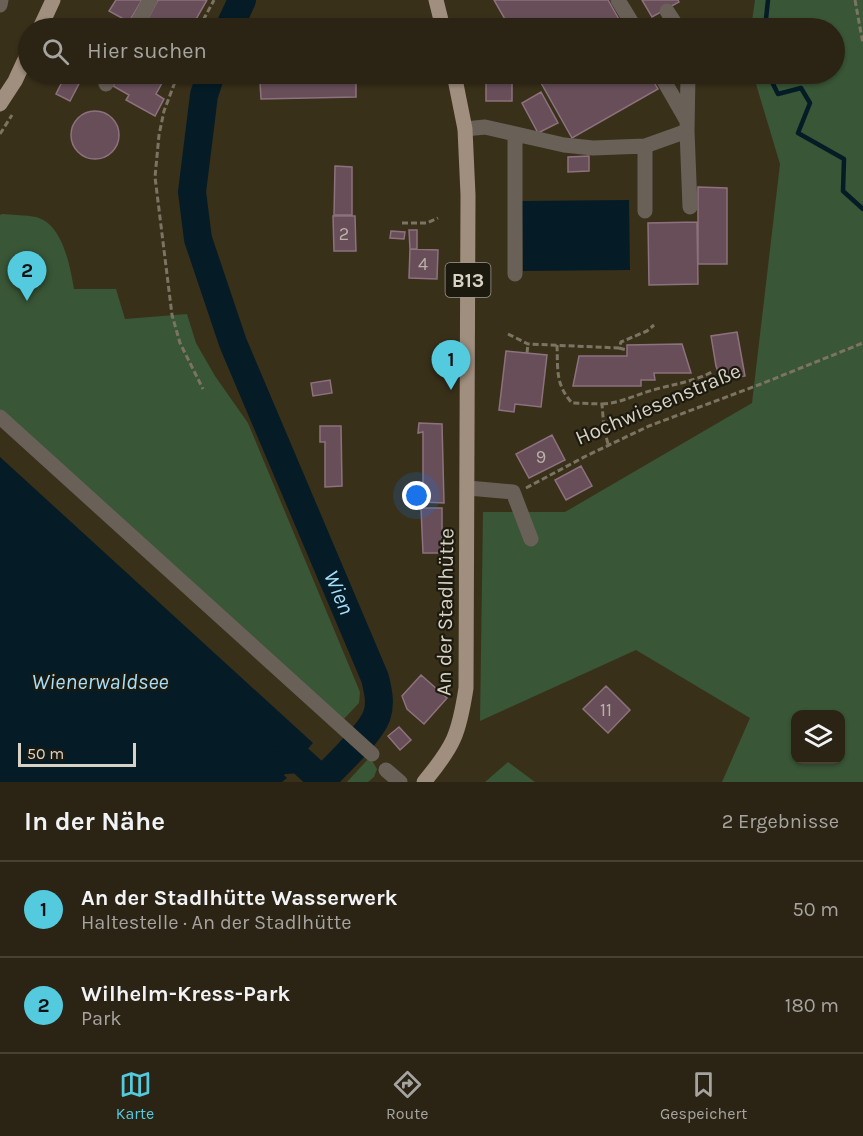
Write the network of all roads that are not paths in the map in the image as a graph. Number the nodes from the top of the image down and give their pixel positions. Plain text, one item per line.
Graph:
1 (1, 0) edge
2 (53, 0) edge
3 (150, 0) edge
4 (436, 0) edge
5 (618, 0) edge
6 (0, 5) edge
7 (667, 11) dead end
8 (45, 18) edge
9 (140, 18) edge
10 (440, 18) edge
11 (628, 18) edge
12 (672, 18) edge
13 (18, 75) edge
14 (456, 84) edge
15 (665, 84) edge
16 (688, 84) edge
17 (0, 104) edge
18 (687, 126) junction
19 (465, 129) junction
20 (515, 134) junction
21 (645, 146) junction
22 (690, 207) dead end
23 (645, 211) dead end
24 (515, 274) dead end
25 (0, 417) edge
26 (468, 488) junction
27 (531, 539) dead end
28 (372, 754) dead end
29 (386, 770) dead end
30 (400, 782) edge
31 (424, 782) edge

1 - 6 street
2 - 8 main road
3 - 9 street
4 - 10 main road
5 - 11 street
7 - 12 street
13 - 17 main road
14 - 19 main road, An der Stadlhütte / B13
15 - 18 street
16 - 18 street
18 - 21 street
18 - 22 street
19 - 20 street
19 - 26 main road, An der Stadlhütte / B13
20 - 21 street
20 - 24 street
21 - 23 street
25 - 28 street
26 - 27 street
26 - 31 main road, An der Stadlhütte / B13
29 - 30 street

